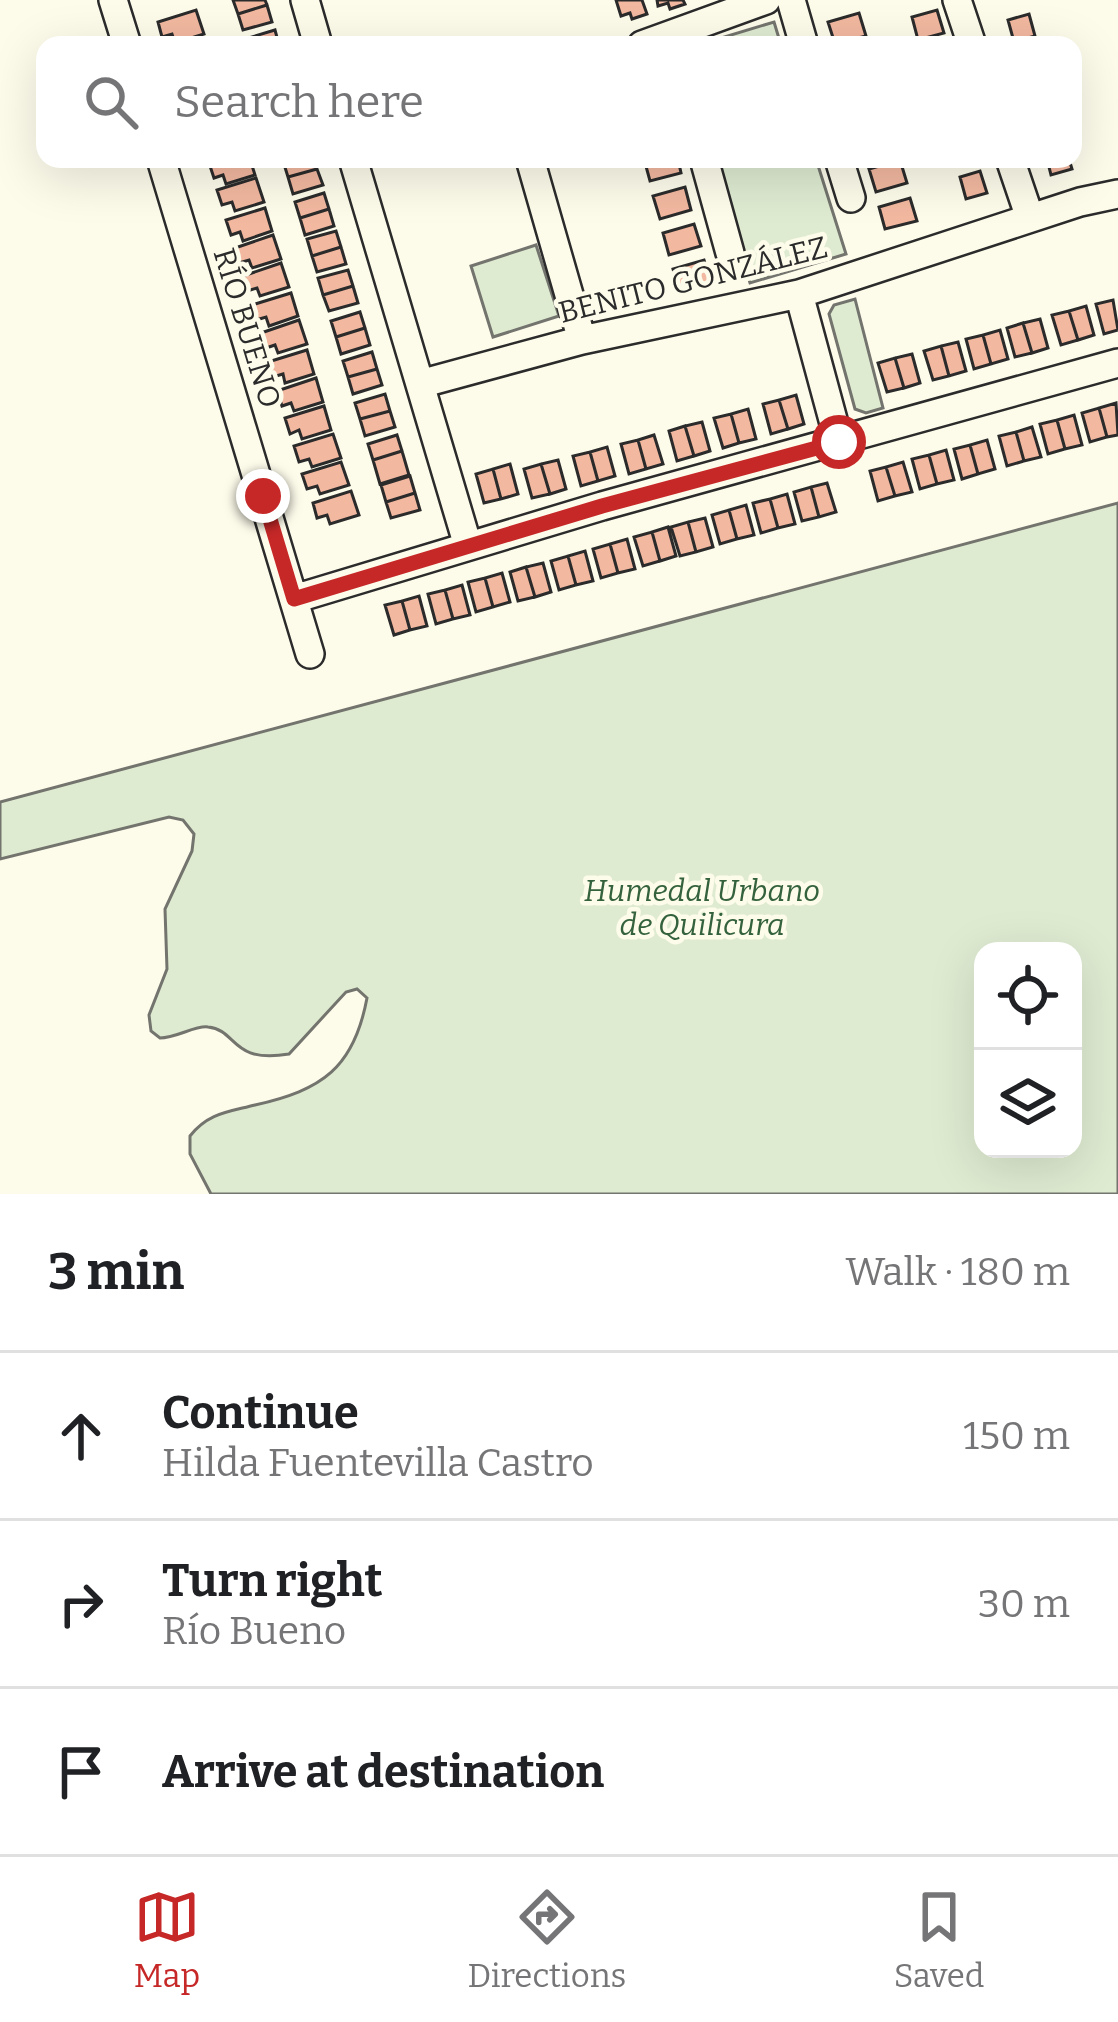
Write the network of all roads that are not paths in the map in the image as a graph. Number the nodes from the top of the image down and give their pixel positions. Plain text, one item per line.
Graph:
1 (114, 0) edge
2 (305, 0) edge
3 (766, 0) edge
4 (791, 0) edge
5 (957, 0) edge
6 (711, 9) edge
7 (124, 36) edge
8 (315, 36) edge
9 (676, 36) edge
10 (801, 36) edge
11 (969, 36) edge
12 (164, 168) edge
13 (355, 168) edge
14 (533, 168) edge
15 (706, 168) edge
16 (842, 168) edge
17 (1013, 168) edge
18 (1118, 194) edge
19 (850, 198) dead end
20 (1030, 218) junction
21 (730, 254) dead end
22 (799, 294) junction
23 (582, 340) junction
24 (1118, 363) edge
25 (420, 384) junction
26 (839, 442) junction
27 (468, 546) junction
28 (294, 599) junction
29 (310, 654) dead end

1 - 7 street
2 - 8 street
3 - 6 street
4 - 10 street
5 - 11 street
6 - 9 street
12 - 28 street, RÍO BUENO
13 - 25 street
14 - 23 street
15 - 21 street
16 - 19 street
17 - 20 street
18 - 20 street, BENITO GONZÁLEZ
20 - 22 street, BENITO GONZÁLEZ
22 - 23 street, BENITO GONZÁLEZ
22 - 26 street
23 - 25 street, BENITO GONZÁLEZ
24 - 26 street
25 - 27 street
26 - 27 street
27 - 28 street
28 - 29 street, RÍO BUENO

